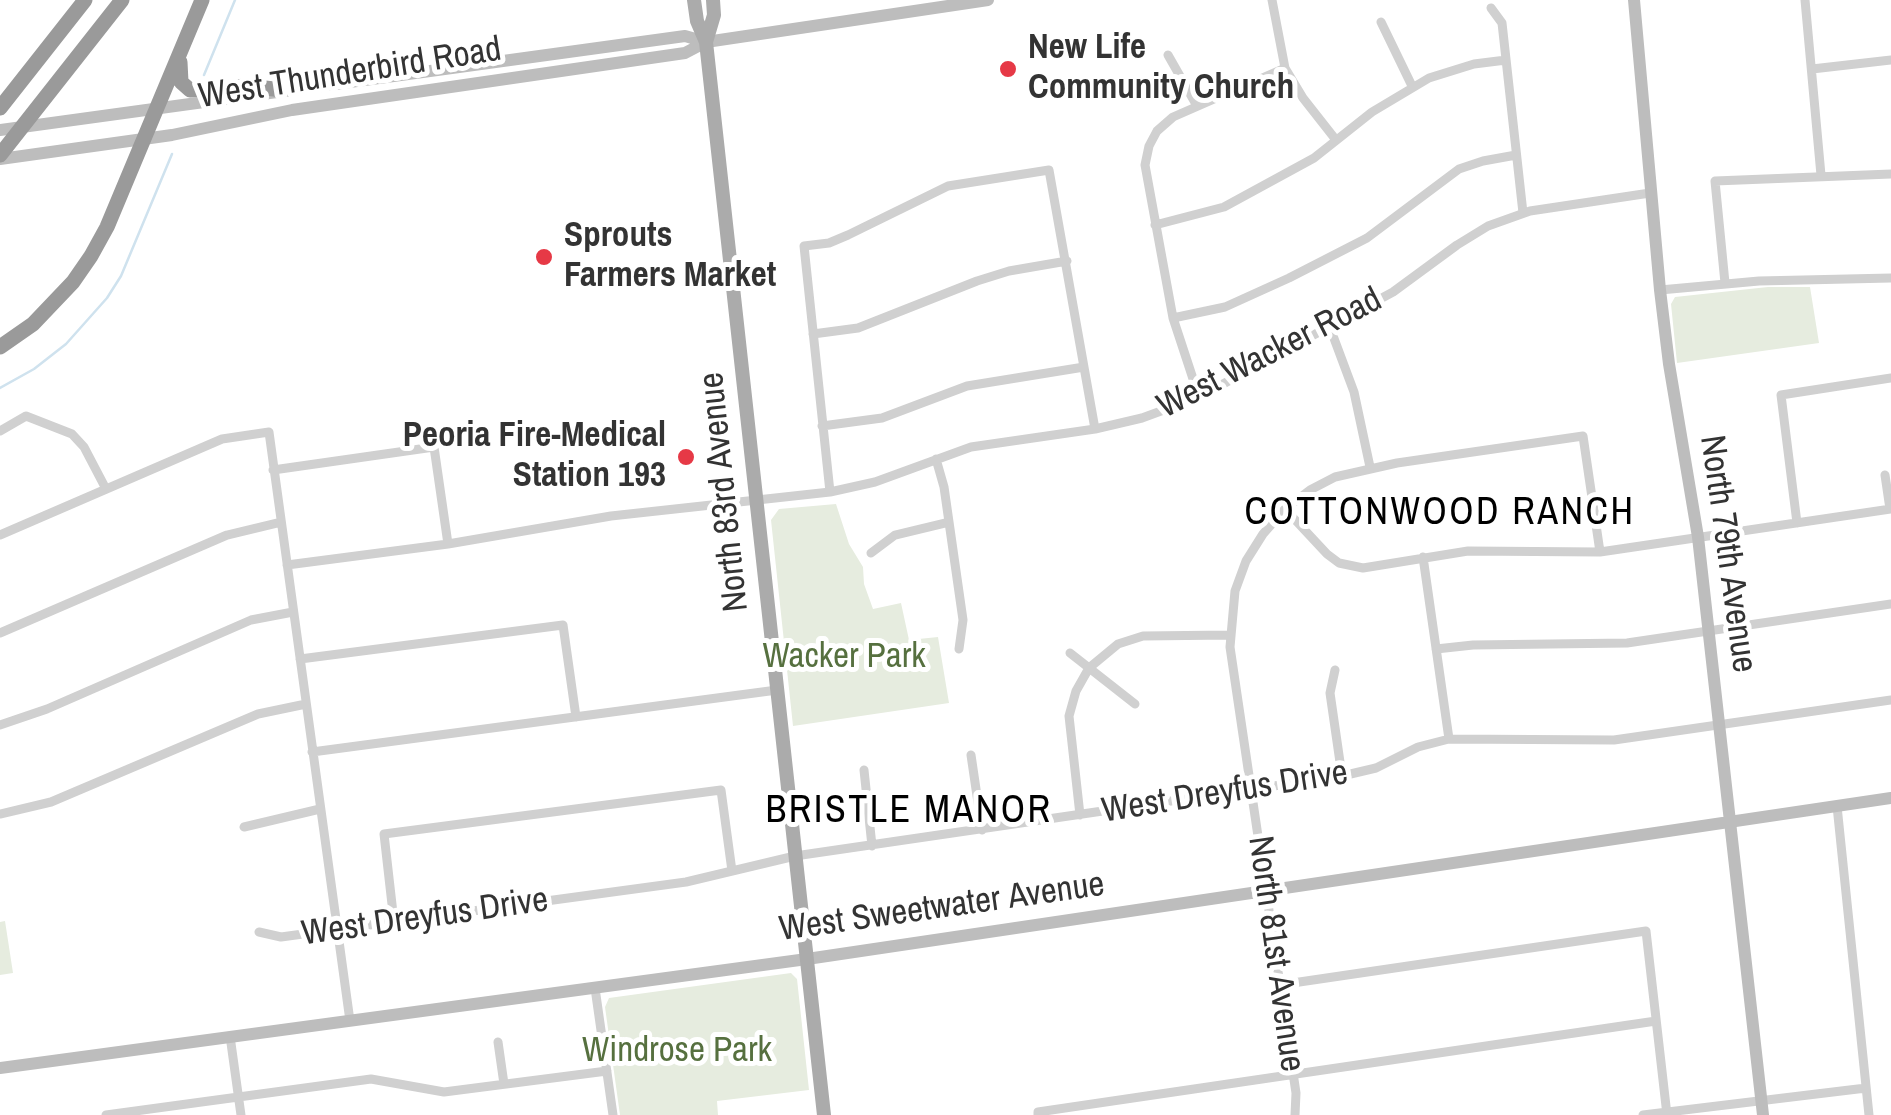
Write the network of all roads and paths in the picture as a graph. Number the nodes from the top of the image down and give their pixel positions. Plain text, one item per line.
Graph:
1 (85, 0) edge
2 (122, 0) edge
3 (202, 0) edge
4 (694, 0) edge
5 (712, 0) edge
6 (988, 0) edge
7 (1272, 0) edge
8 (1634, 0) edge
9 (1804, 0) edge
10 (1491, 8) dead end
11 (1380, 22) dead end
12 (706, 42) junction
13 (180, 54) junction
14 (1168, 55) dead end
15 (1506, 60) junction
16 (1891, 60) edge
17 (1285, 68) junction
18 (1812, 70) junction
19 (1412, 86) junction
20 (283, 90) junction
21 (1, 106) edge
22 (1197, 106) junction
23 (156, 108) junction
24 (0, 130) edge
25 (144, 139) junction
26 (1336, 140) junction
27 (1516, 155) junction
28 (0, 157) edge
29 (1891, 174) edge
30 (1821, 175) junction
31 (1650, 193) junction
32 (1523, 213) junction
33 (1155, 225) junction
34 (1066, 261) junction
35 (1891, 278) edge
36 (1725, 283) junction
37 (1660, 290) junction
38 (1173, 318) junction
39 (1328, 326) junction
40 (813, 334) junction
41 (0, 347) edge
42 (1084, 367) junction
43 (1891, 378) edge
44 (1199, 397) junction
45 (822, 426) junction
46 (1094, 429) junction
47 (0, 431) edge
48 (936, 459) junction
49 (1370, 467) junction
50 (273, 470) junction
51 (1884, 475) dead end
52 (106, 489) junction
53 (830, 492) junction
54 (756, 501) junction
55 (1285, 509) junction
56 (1890, 509) edge
57 (280, 522) junction
58 (949, 522) junction
59 (1796, 522) junction
60 (0, 535) edge
61 (1698, 537) junction
62 (448, 544) junction
63 (1600, 552) junction
64 (871, 553) dead end
65 (1422, 557) junction
66 (286, 565) junction
67 (1891, 604) edge
68 (293, 612) junction
69 (1708, 632) junction
70 (0, 633) edge
71 (1230, 635) junction
72 (959, 649) dead end
73 (1436, 649) junction
74 (1070, 654) dead end
75 (300, 659) junction
76 (1089, 668) junction
77 (1335, 670) dead end
78 (777, 690) junction
79 (1891, 700) edge
80 (306, 704) junction
81 (1135, 704) dead end
82 (576, 717) junction
83 (0, 725) edge
84 (1719, 725) junction
85 (1449, 740) junction
86 (312, 752) junction
87 (971, 755) dead end
88 (864, 770) dead end
89 (1342, 776) junction
90 (1250, 789) junction
91 (1891, 798) edge
92 (1837, 806) junction
93 (320, 809) junction
94 (0, 814) edge
95 (1080, 815) junction
96 (1730, 822) junction
97 (244, 827) dead end
98 (982, 830) junction
99 (872, 846) junction
100 (795, 856) junction
101 (732, 871) junction
102 (1265, 891) junction
103 (394, 922) junction
104 (337, 930) junction
105 (259, 932) dead end
106 (806, 959) junction
107 (1278, 985) junction
108 (596, 988) junction
109 (350, 1021) junction
110 (1656, 1021) junction
111 (230, 1036) junction
112 (498, 1042) dead end
113 (0, 1068) edge
114 (607, 1071) junction
115 (1292, 1076) junction
116 (504, 1084) junction
117 (1866, 1088) junction
118 (239, 1097) junction
119 (1762, 1108) edge
120 (1667, 1113) edge
121 (1038, 1114) edge
122 (106, 1115) edge
123 (241, 1115) edge
124 (613, 1115) edge
125 (824, 1115) edge
126 (1295, 1115) edge
127 (1643, 1115) edge
128 (1869, 1115) edge

1 - 21 highway
2 - 28 highway
3 - 13 highway
4 - 12 main road, North 83rd Avenue
5 - 12 main road, North 83rd Avenue
6 - 12 street, West Thunderbird Road
7 - 17 street
8 - 31 street, North 79th Avenue
9 - 18 street
10 - 15 street
11 - 19 street
12 - 20 street, West Thunderbird Road
12 - 25 street, West Thunderbird Road
12 - 54 main road, North 83rd Avenue
13 - 20 highway
13 - 23 highway
14 - 22 street
15 - 19 street
15 - 27 street
16 - 18 street
17 - 22 street
17 - 26 street
18 - 30 street
19 - 26 street
20 - 23 street, West Thunderbird Road
22 - 33 street
23 - 24 street, West Thunderbird Road
23 - 25 highway
25 - 28 street, West Thunderbird Road
25 - 41 highway
26 - 33 street
27 - 32 street
27 - 38 street
29 - 30 street
30 - 36 street
31 - 32 street, West Wacker Road
31 - 37 street, North 79th Avenue
32 - 39 street, West Wacker Road
33 - 38 street
34 - 40 street
34 - 40 street
34 - 42 street
35 - 36 street
36 - 37 street
37 - 61 street, North 79th Avenue
38 - 44 street
39 - 44 street, West Wacker Road
39 - 49 street
40 - 45 street
42 - 45 street
42 - 46 street
43 - 59 street
44 - 46 street, West Wacker Road
45 - 53 street
46 - 48 street, West Wacker Road
47 - 52 street
48 - 53 street, West Wacker Road
48 - 58 street
49 - 55 street, North 81st Avenue
49 - 63 street, North 81st Avenue
50 - 52 street
50 - 57 street
50 - 62 street
51 - 56 street
52 - 60 street
53 - 54 street, West Wacker Road
54 - 62 street, West Wacker Road
54 - 78 main road, North 83rd Avenue
55 - 65 street
55 - 71 street, North 81st Avenue
56 - 59 street
57 - 66 street
57 - 70 street
58 - 64 street
58 - 72 street
59 - 61 street
61 - 63 street
61 - 69 street, North 79th Avenue
62 - 66 street, West Wacker Road
63 - 65 street
65 - 73 street
66 - 68 street
67 - 69 street
68 - 75 street
68 - 83 street
69 - 73 street
69 - 84 street, North 79th Avenue
71 - 76 street
71 - 90 street, North 81st Avenue
73 - 85 street
74 - 76 street
75 - 80 street
75 - 82 street
76 - 81 street
76 - 95 street
77 - 89 street
78 - 82 street
78 - 100 main road, North 83rd Avenue
79 - 84 street, West Dreyfus Drive
80 - 86 street
80 - 94 street
82 - 86 street
84 - 85 street, West Dreyfus Drive
84 - 96 street, North 79th Avenue
85 - 89 street, West Dreyfus Drive
86 - 93 street
87 - 98 street
88 - 99 street
89 - 90 street, West Dreyfus Drive
90 - 95 street, West Dreyfus Drive
90 - 102 street, North 81st Avenue
91 - 92 street, West Sweetwater Avenue
92 - 96 street, West Sweetwater Avenue
92 - 117 street
93 - 97 street
93 - 104 street
95 - 98 street, West Dreyfus Drive
96 - 102 street, West Sweetwater Avenue
96 - 119 street, North 79th Avenue
98 - 99 street, West Dreyfus Drive
99 - 100 street, West Dreyfus Drive
100 - 101 street, West Dreyfus Drive
100 - 106 main road, North 83rd Avenue
101 - 103 street, West Dreyfus Drive
101 - 103 street
102 - 106 street, West Sweetwater Avenue
102 - 107 street, North 81st Avenue
103 - 104 street, West Dreyfus Drive
104 - 105 street, West Dreyfus Drive
104 - 109 street
106 - 108 street, West Sweetwater Avenue
106 - 125 main road, North 83rd Avenue
107 - 110 street
107 - 115 street, North 81st Avenue
108 - 109 street, West Sweetwater Avenue
108 - 114 street
109 - 111 street, West Sweetwater Avenue
110 - 115 street
110 - 120 street
111 - 113 street, West Sweetwater Avenue
111 - 118 street
112 - 116 street
114 - 116 street
114 - 124 street
115 - 121 street
115 - 126 street, North 81st Avenue
116 - 118 street
117 - 119 street
117 - 128 street
118 - 122 street
118 - 123 street
119 - 120 street
120 - 127 street

